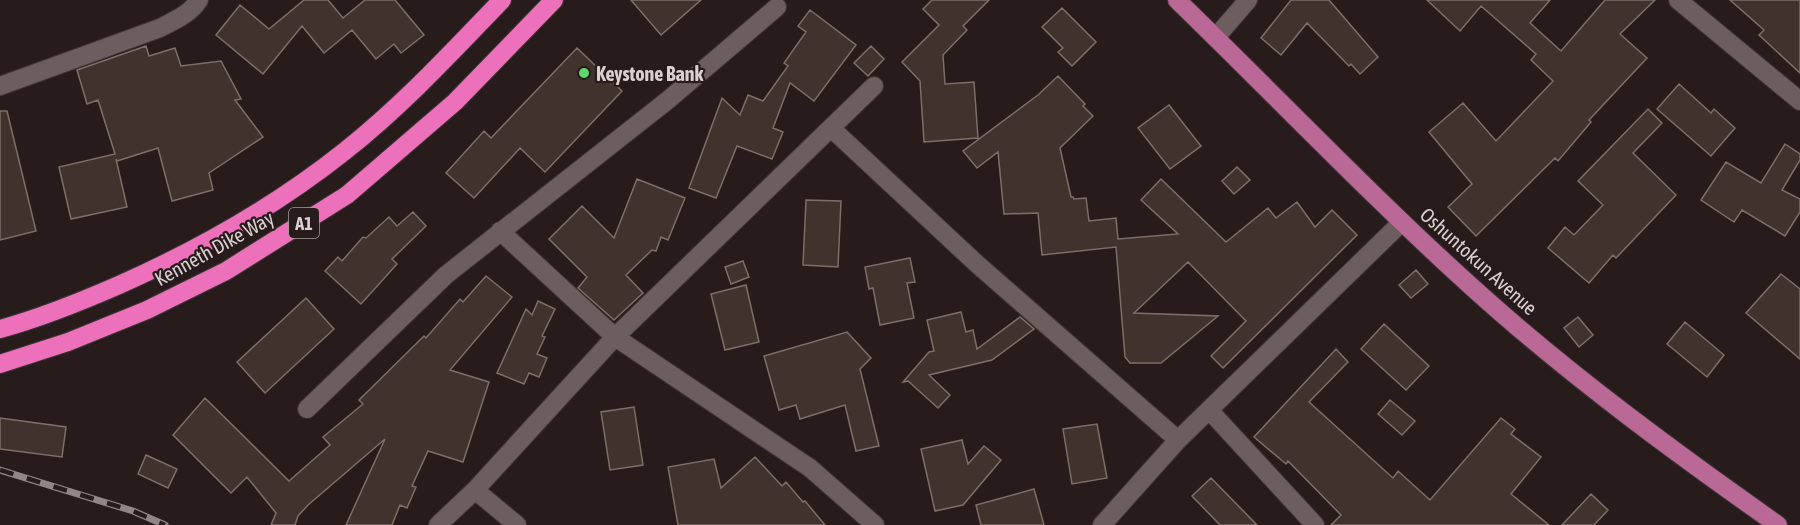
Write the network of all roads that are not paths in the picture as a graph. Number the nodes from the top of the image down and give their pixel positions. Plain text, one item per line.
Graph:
1 (199, 0) edge
2 (502, 0) edge
3 (554, 0) edge
4 (1177, 0) edge
5 (1248, 0) edge
6 (1678, 0) edge
7 (777, 7) dead end
8 (1216, 38) junction
9 (0, 86) edge
10 (874, 86) dead end
11 (1800, 101) edge
12 (831, 128) junction
13 (1402, 222) junction
14 (500, 231) junction
15 (0, 329) edge
16 (615, 338) junction
17 (0, 364) edge
18 (307, 409) dead end
19 (1209, 410) junction
20 (1179, 440) junction
21 (475, 490) junction
22 (438, 525) edge
23 (517, 525) edge
24 (875, 525) edge
25 (1102, 525) edge
26 (1315, 525) edge
27 (1778, 525) edge

1 - 9 street
2 - 15 highway, Kenneth Dike Way / A1
3 - 17 highway, Kenneth Dike Way / A1
4 - 8 main road, Oshuntokun Avenue
5 - 8 street
6 - 11 street
7 - 14 street
8 - 13 main road, Oshuntokun Avenue
10 - 12 street
12 - 16 street
12 - 20 street
13 - 19 street
13 - 27 main road, Oshuntokun Avenue
14 - 16 street
14 - 18 street
16 - 21 street
16 - 24 street
19 - 20 street
19 - 26 street
20 - 25 street
21 - 22 street
21 - 23 street

